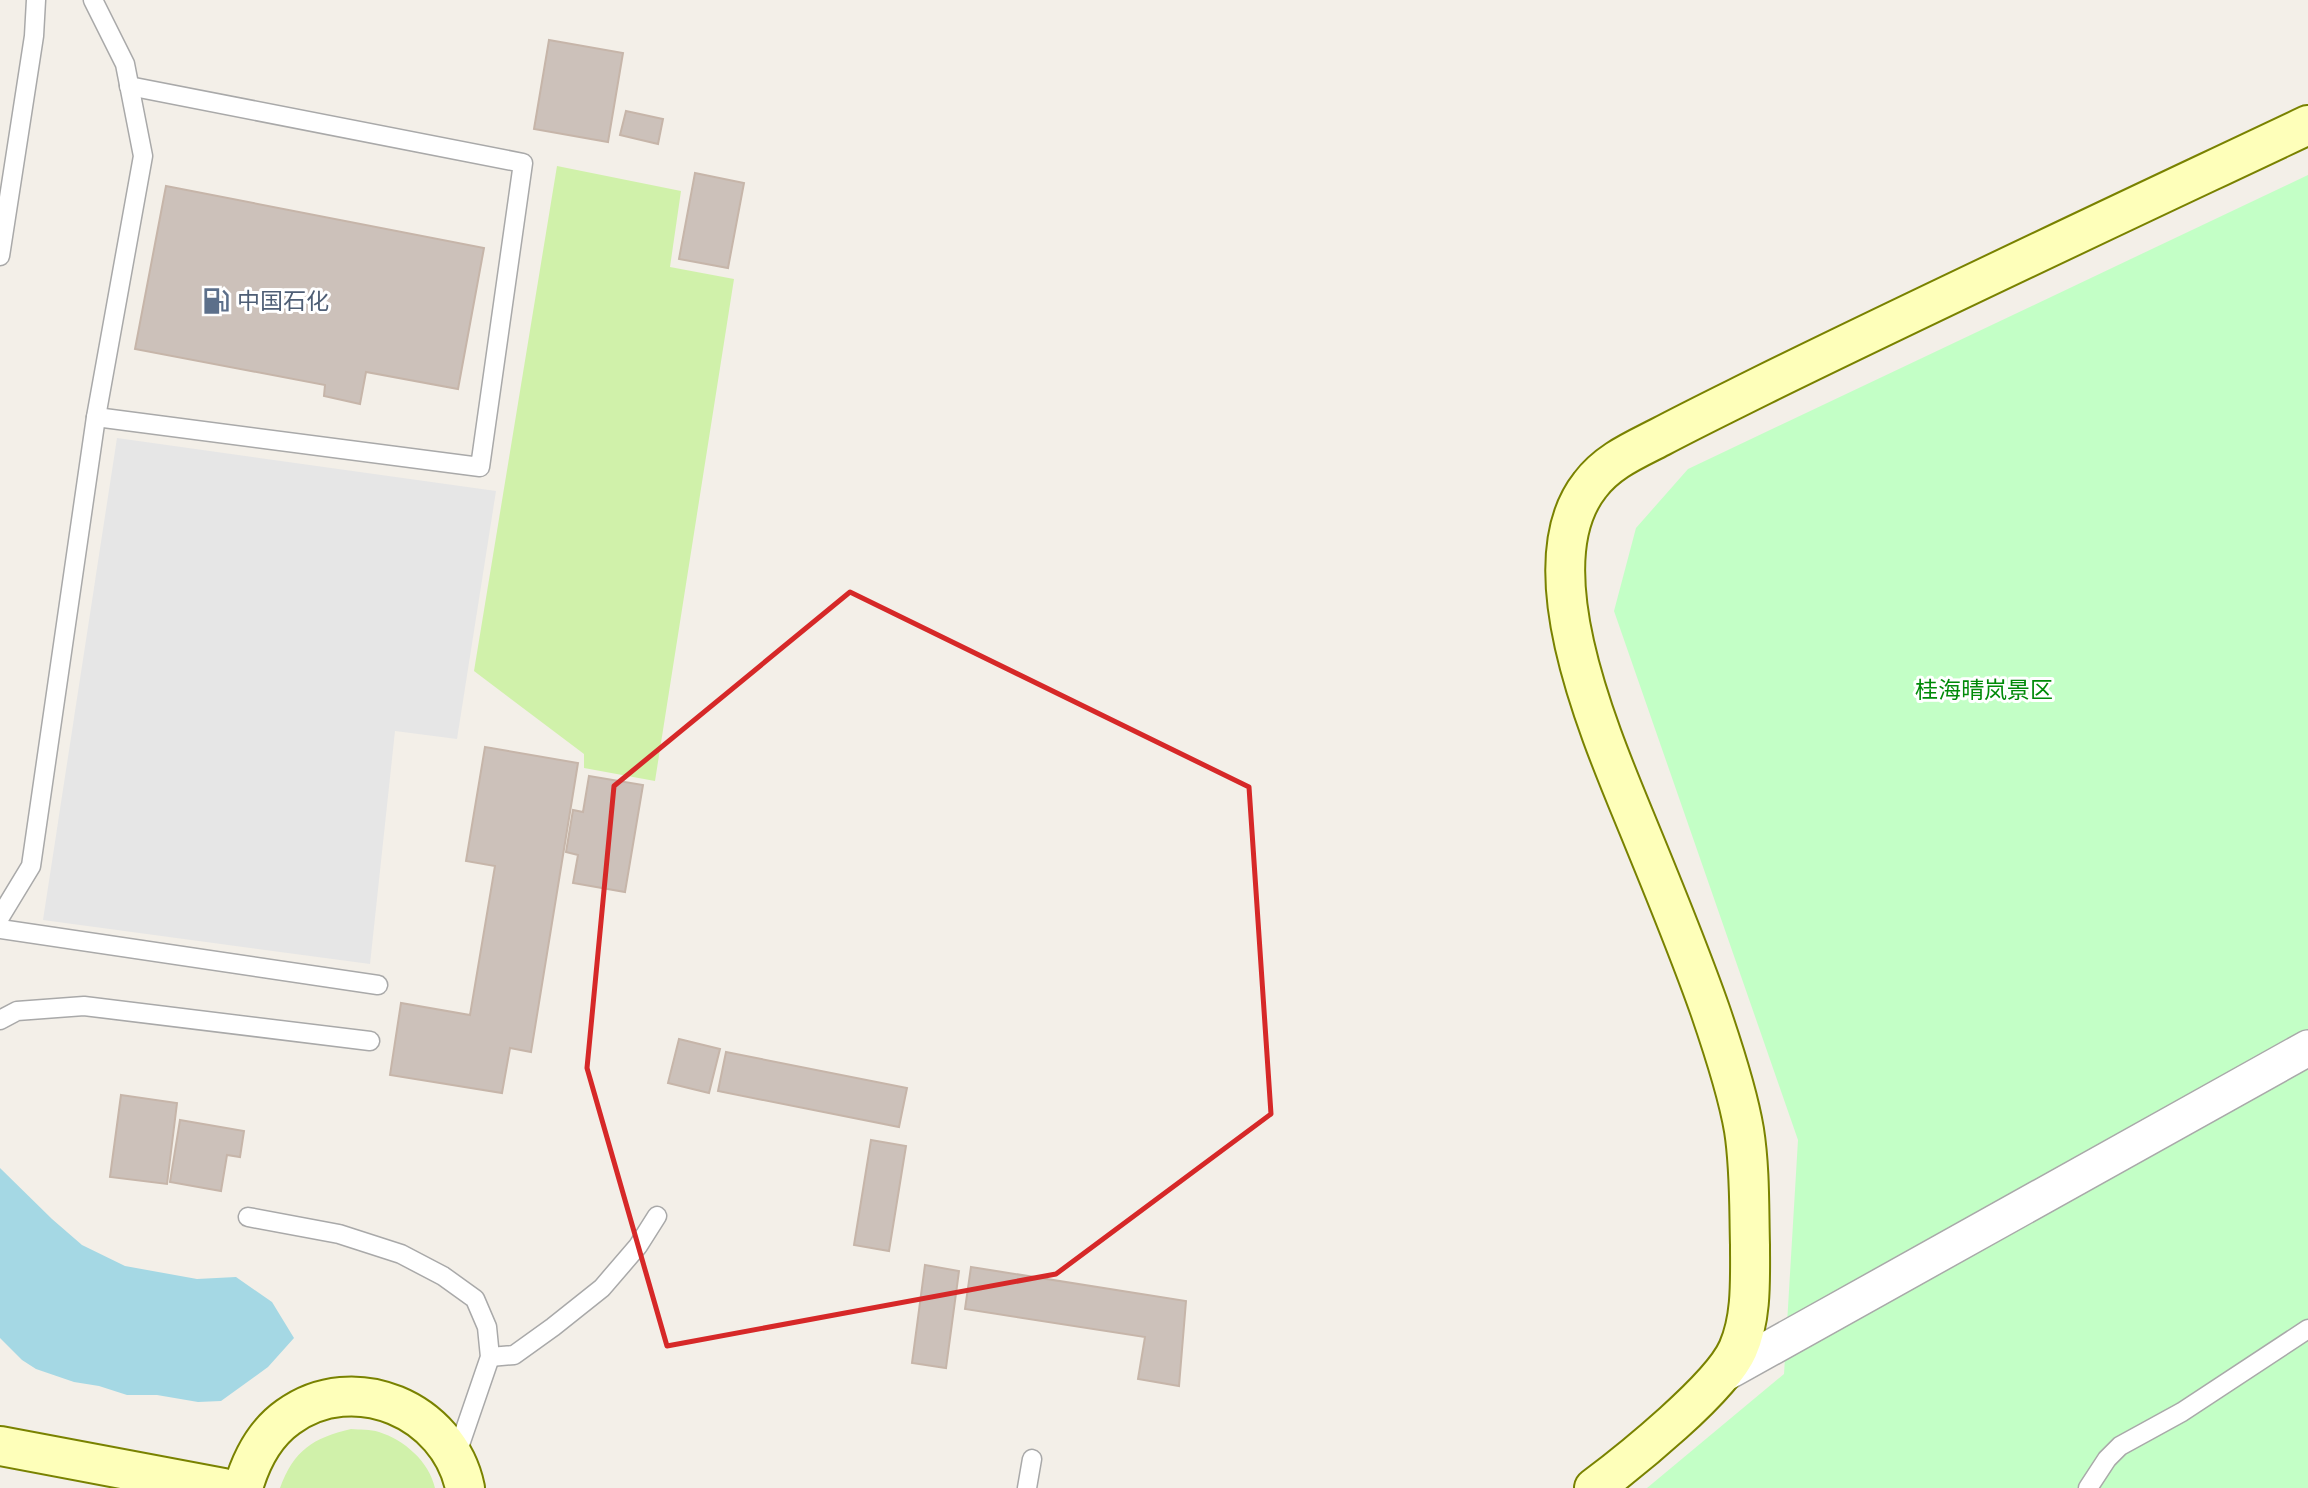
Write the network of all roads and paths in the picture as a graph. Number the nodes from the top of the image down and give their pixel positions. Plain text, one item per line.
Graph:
1 (36, 0) edge
2 (93, 0) edge
3 (130, 86) junction
4 (2308, 125) edge
5 (0, 256) edge
6 (96, 417) junction
7 (0, 917) edge
8 (0, 929) edge
9 (378, 985) dead end
10 (0, 1020) edge
11 (370, 1041) dead end
12 (2308, 1048) edge
13 (657, 1216) dead end
14 (248, 1217) dead end
15 (2308, 1329) edge
16 (490, 1357) junction
17 (1720, 1376) junction
18 (0, 1446) edge
19 (1032, 1459) dead end
20 (460, 1473) edge
21 (223, 1488) edge
22 (243, 1488) edge
23 (1027, 1488) edge
24 (1594, 1488) edge
25 (2088, 1488) edge

1 - 5 lane
2 - 3 lane
3 - 6 lane
3 - 6 lane
4 - 17 street
6 - 7 lane
8 - 9 lane
10 - 11 lane
12 - 17 street
13 - 16 lane
14 - 16 lane
15 - 25 lane
16 - 20 lane
17 - 24 street
18 - 21 street
19 - 23 lane
20 - 22 street

